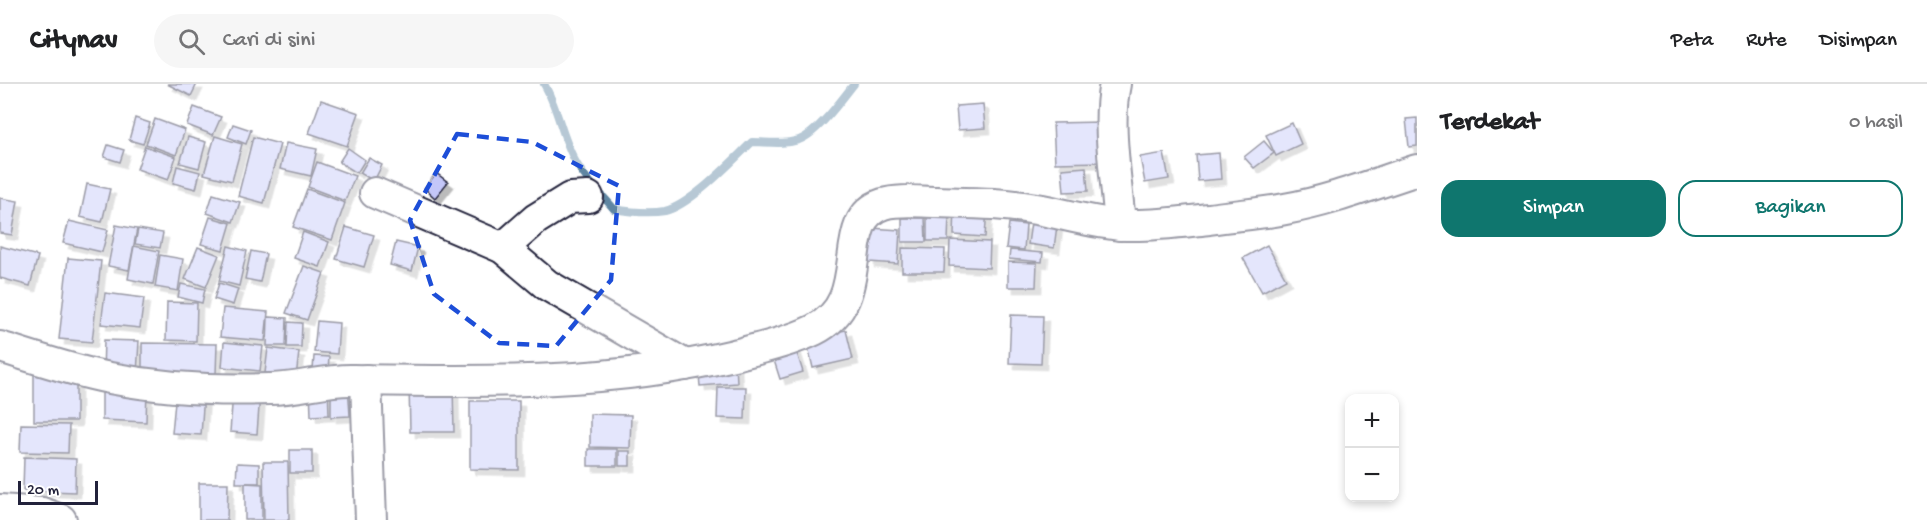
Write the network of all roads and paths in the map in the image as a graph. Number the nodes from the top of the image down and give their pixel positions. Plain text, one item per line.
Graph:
1 (1115, 84) edge
2 (1417, 170) edge
3 (375, 193) dead end
4 (588, 197) dead end
5 (1120, 225) junction
6 (502, 248) junction
7 (0, 346) edge
8 (685, 365) junction
9 (366, 380) junction
10 (0, 510) edge
11 (61, 520) edge
12 (371, 520) edge

1 - 5 street
2 - 5 street
3 - 6 street
4 - 6 street
5 - 8 street
6 - 8 street
7 - 9 street
8 - 9 street
9 - 12 street
10 - 11 street

